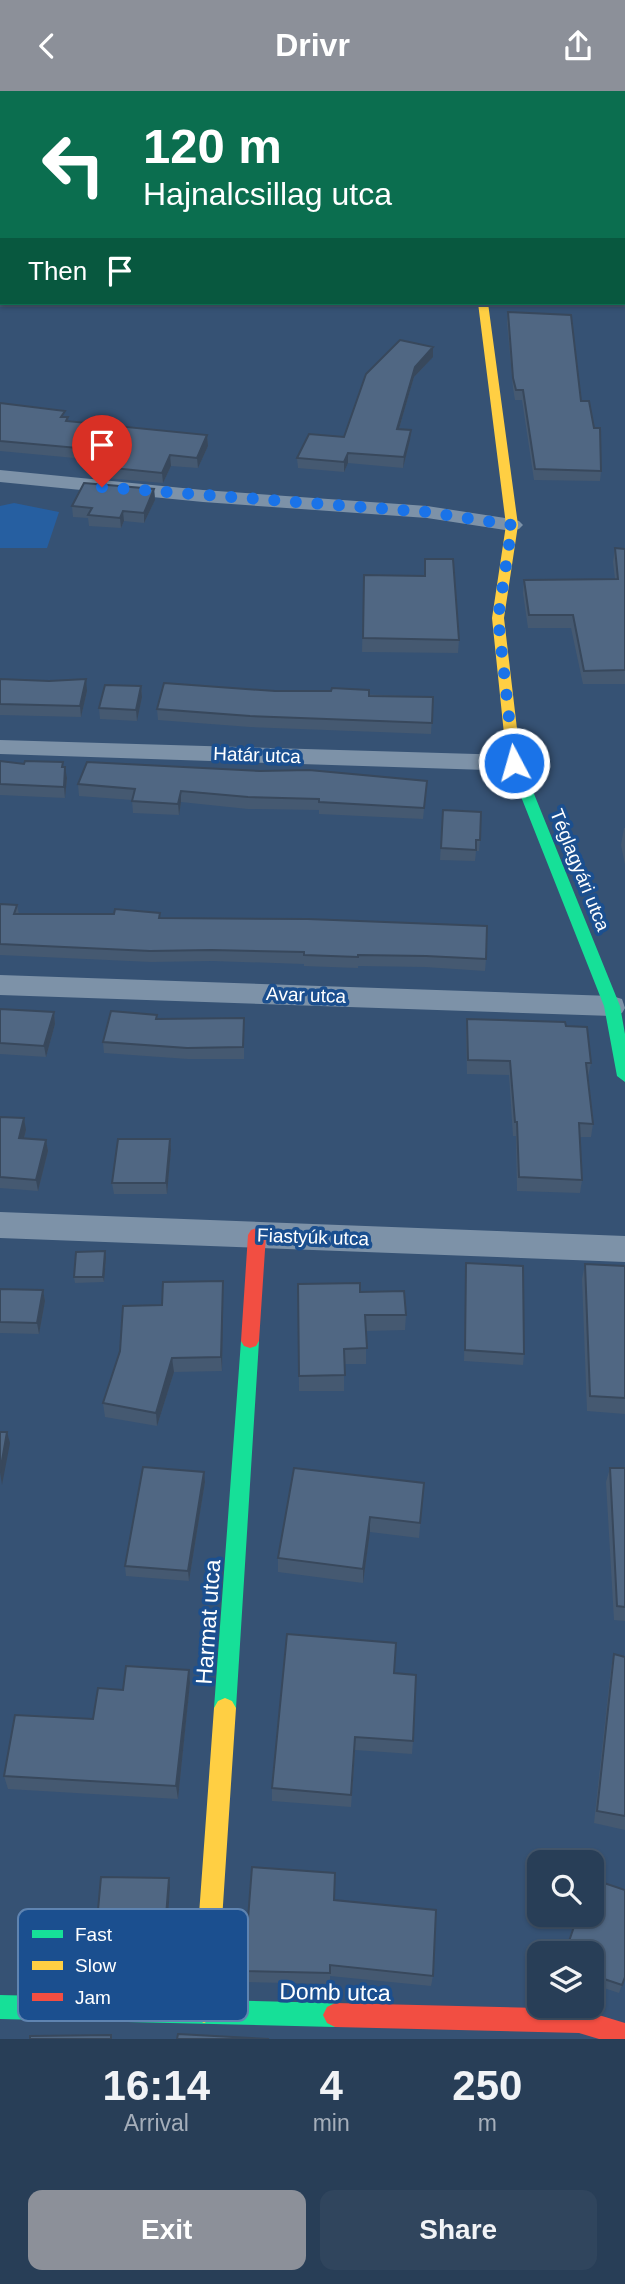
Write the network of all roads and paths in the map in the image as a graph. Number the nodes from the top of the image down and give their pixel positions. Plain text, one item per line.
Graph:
1 (483, 305) edge
2 (0, 477) edge
3 (512, 525) junction
4 (0, 747) edge
5 (514, 763) junction
6 (0, 985) edge
7 (612, 1006) junction
8 (625, 1076) edge
9 (0, 1225) edge
10 (257, 1235) junction
11 (625, 1249) edge
12 (211, 1909) edge
13 (0, 2007) edge
14 (18, 2007) edge
15 (248, 2012) edge
16 (625, 2035) edge

1 - 3 street, Téglagyári utca
2 - 3 street
3 - 5 street, Téglagyári utca
4 - 5 street, Határ utca
5 - 7 street, Téglagyári utca
6 - 7 street, Avar utca
7 - 8 street, Téglagyári utca
9 - 10 street, Fiastyúk utca
10 - 11 street, Fiastyúk utca
10 - 12 street, Harmat utca
13 - 14 street, Domb utca
15 - 16 street, Domb utca

